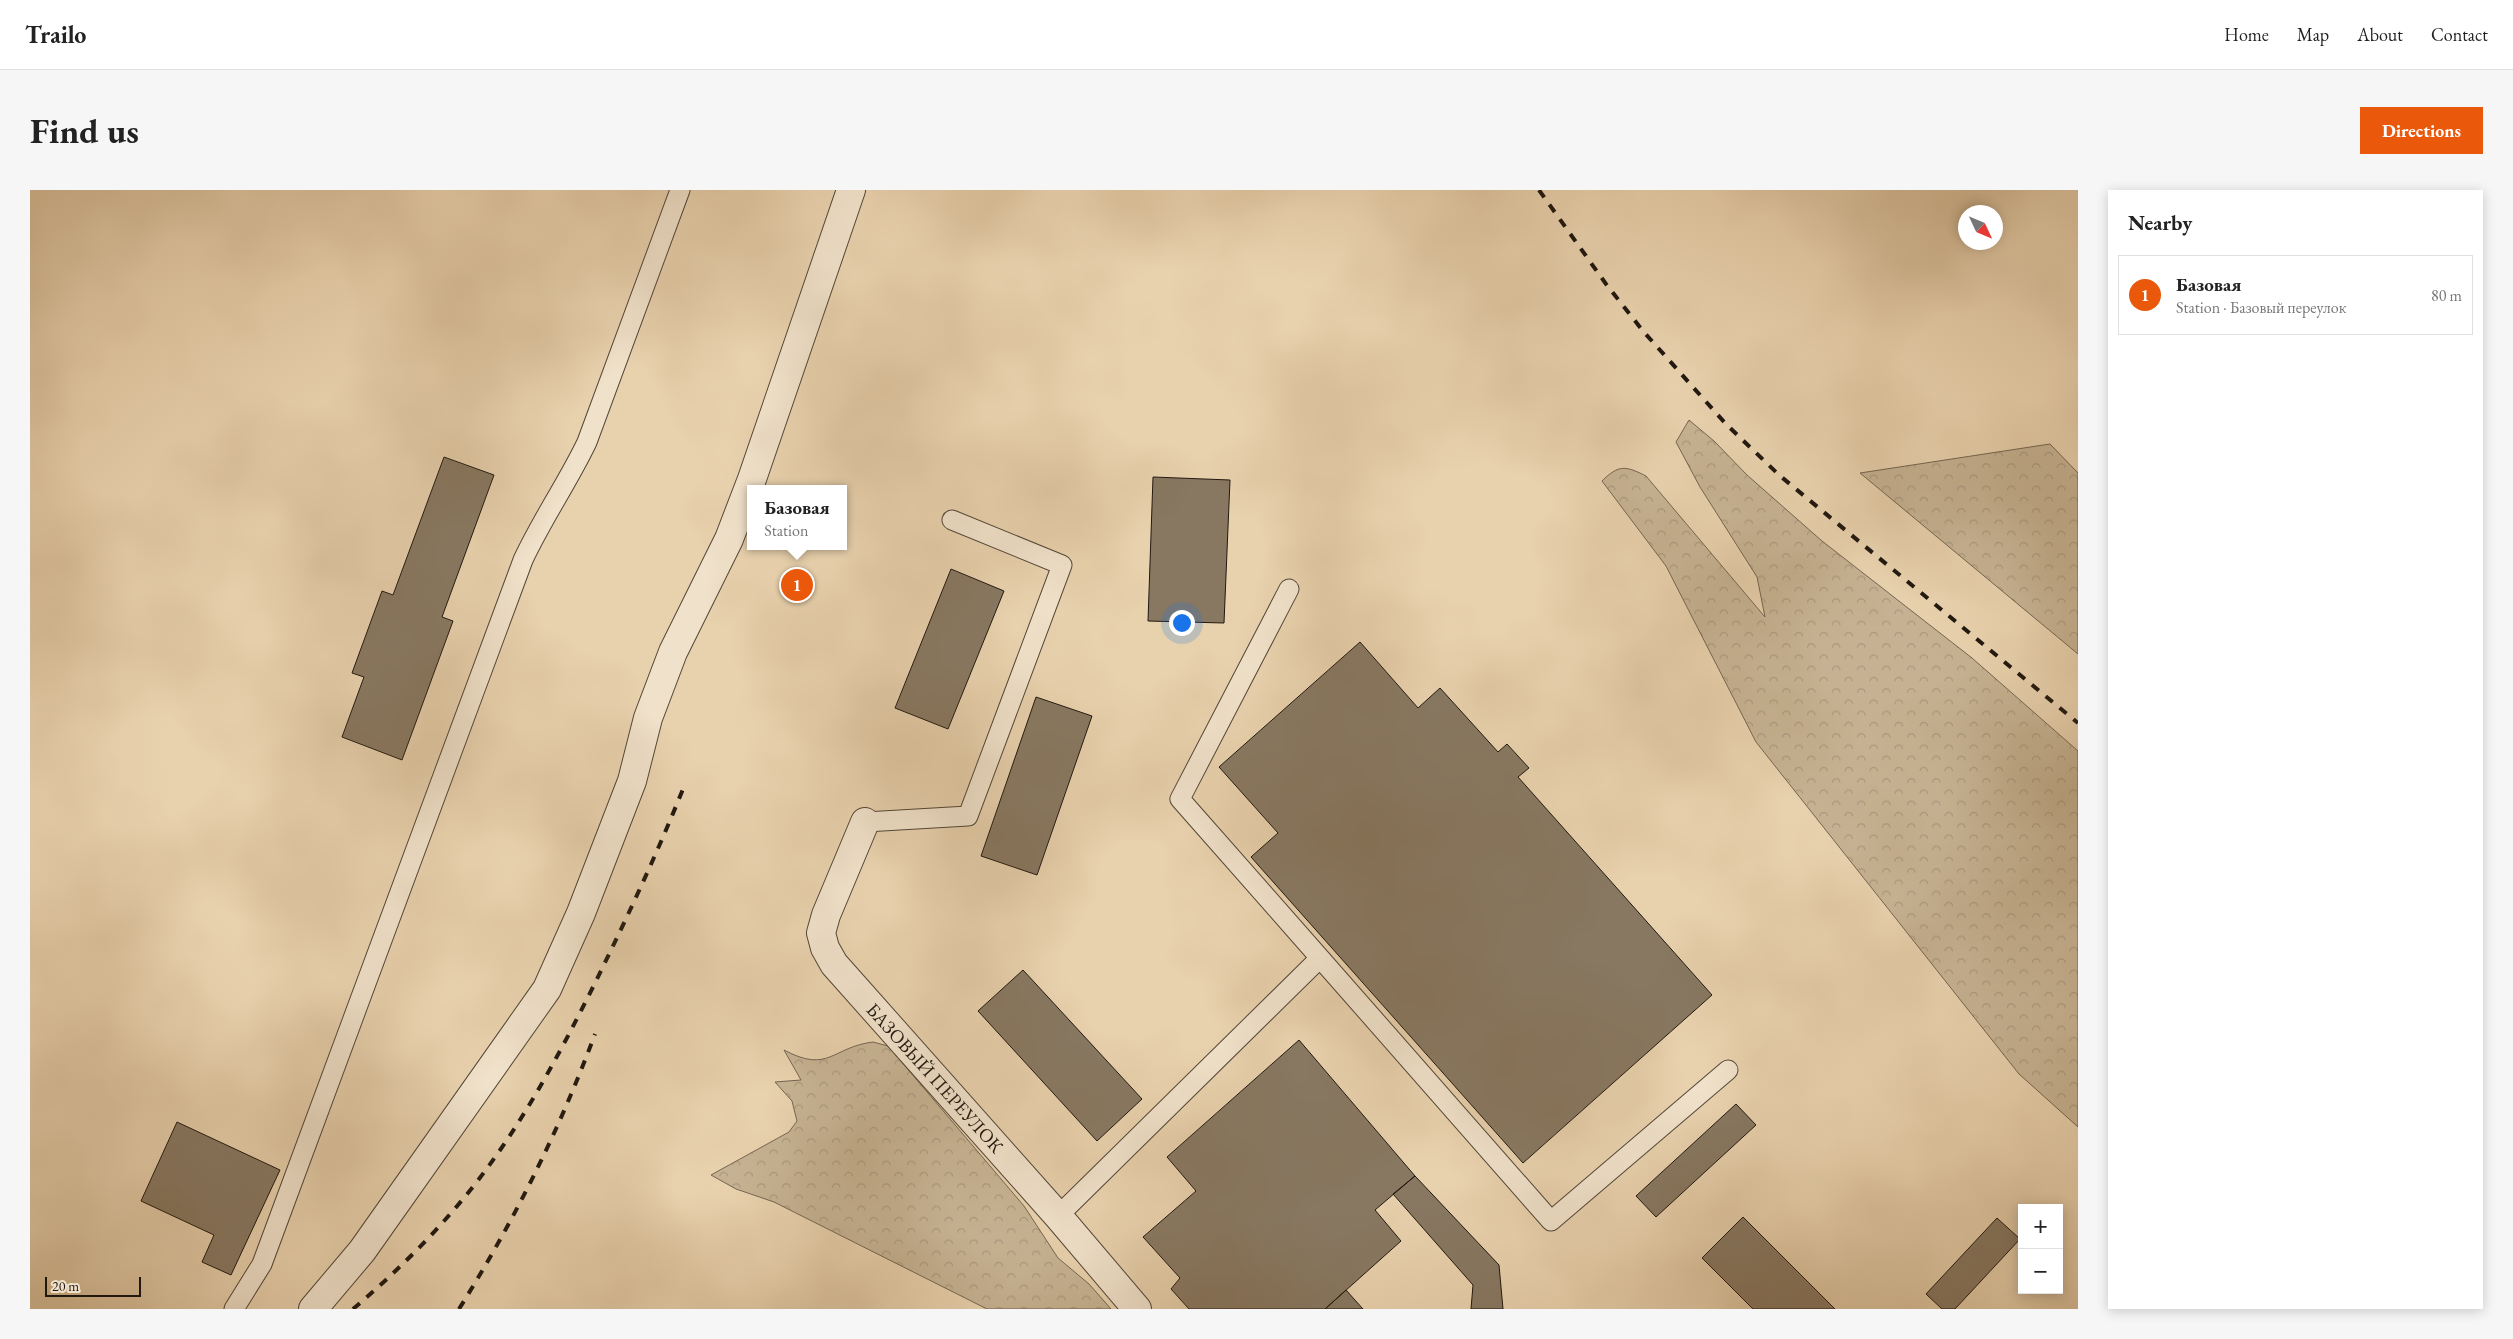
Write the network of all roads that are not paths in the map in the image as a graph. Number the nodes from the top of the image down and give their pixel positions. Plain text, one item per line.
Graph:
1 (680, 190) edge
2 (851, 190) edge
3 (750, 485) edge
4 (747, 492) edge
5 (952, 520) dead end
6 (1289, 589) dead end
7 (865, 822) joint
8 (1320, 958) junction
9 (1728, 1070) dead end
10 (1058, 1216) junction
11 (234, 1309) edge
12 (313, 1309) edge
13 (1137, 1309) edge

1 - 11 lane
2 - 3 street
4 - 12 street
5 - 7 lane
6 - 8 lane
7 - 10 street, БАЗОВЫЙ ПЕРЕУЛОК
8 - 9 lane
8 - 10 lane
10 - 13 street, БАЗОВЫЙ ПЕРЕУЛОК

